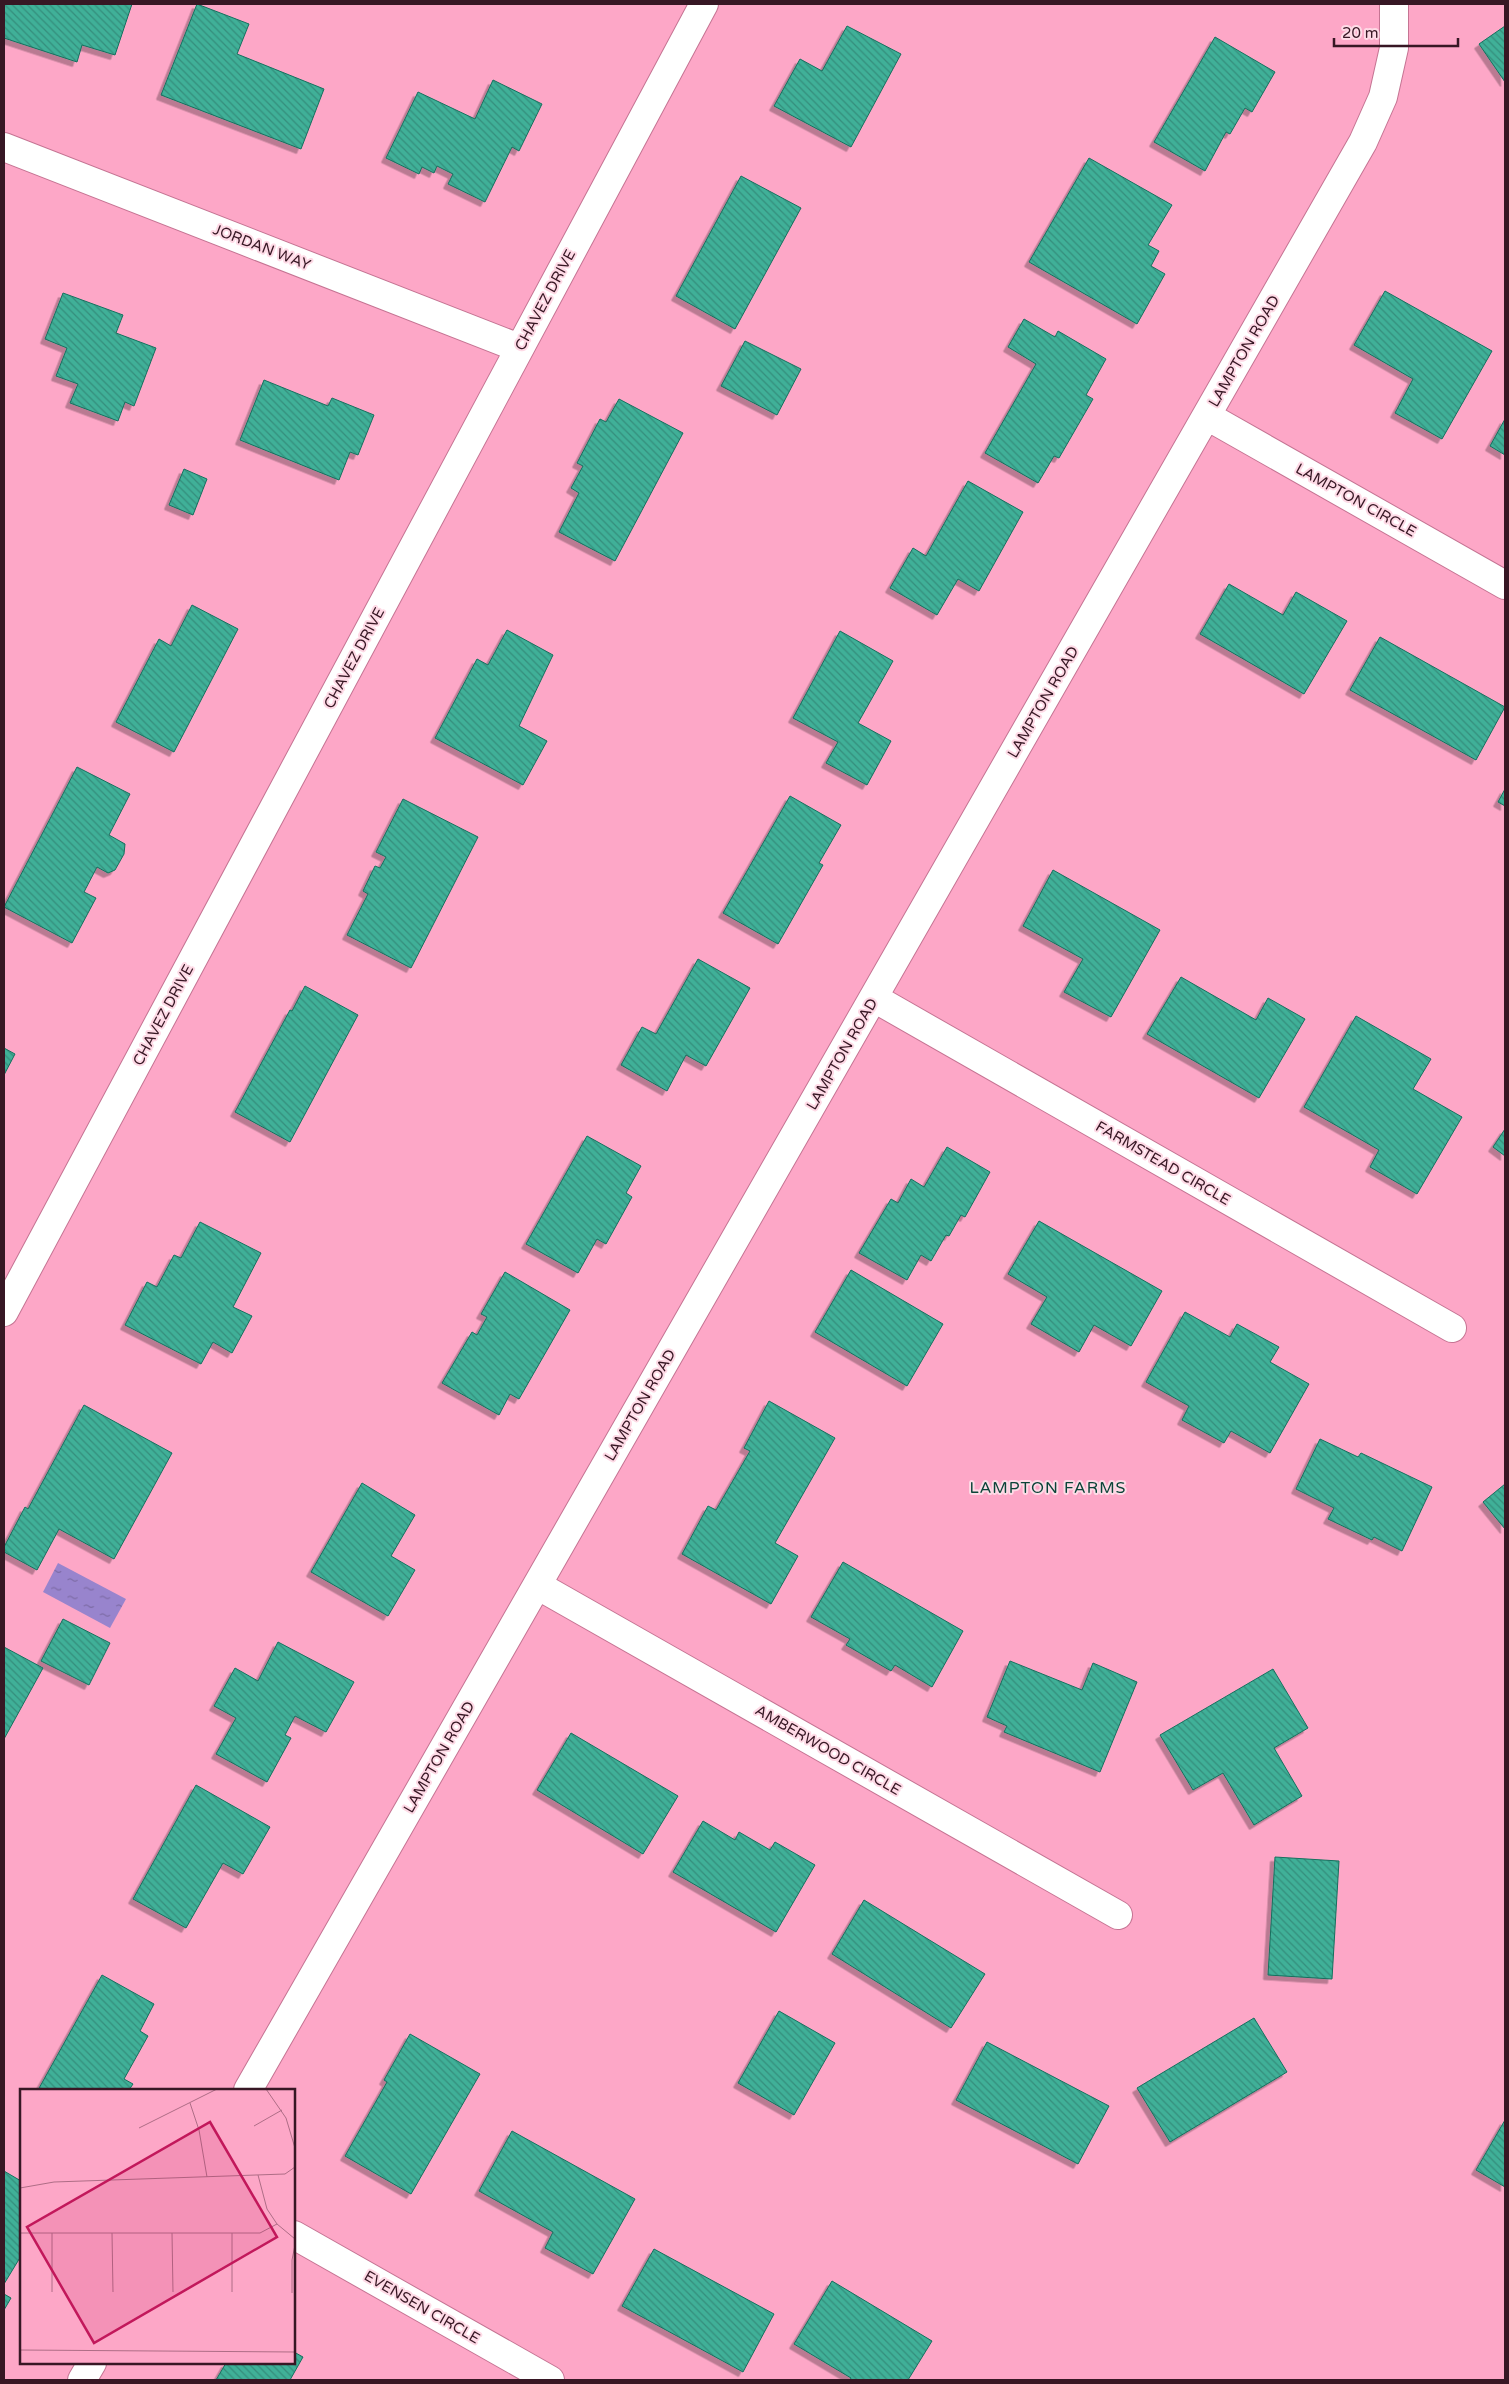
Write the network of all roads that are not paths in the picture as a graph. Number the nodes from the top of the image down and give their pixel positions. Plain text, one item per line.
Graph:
1 (704, 4) edge
2 (1394, 4) edge
3 (4, 146) edge
4 (519, 348) junction
5 (1207, 416) junction
6 (1505, 584) edge
7 (874, 998) junction
8 (4, 1312) edge
9 (1452, 1328) dead end
10 (537, 1585) junction
11 (1118, 1915) dead end
12 (249, 2089) edge
13 (295, 2236) edge
14 (91, 2364) edge
15 (82, 2380) edge
16 (550, 2380) edge

1 - 4 street, CHAVEZ DRIVE
2 - 5 street, LAMPTON ROAD
3 - 4 street, JORDAN WAY
4 - 8 street, CHAVEZ DRIVE
5 - 6 street, LAMPTON CIRCLE
5 - 7 street, LAMPTON ROAD
7 - 9 street, FARMSTEAD CIRCLE
7 - 10 street, LAMPTON ROAD
10 - 11 street, AMBERWOOD CIRCLE
10 - 12 street, LAMPTON ROAD
13 - 16 street, EVENSEN CIRCLE
14 - 15 street

